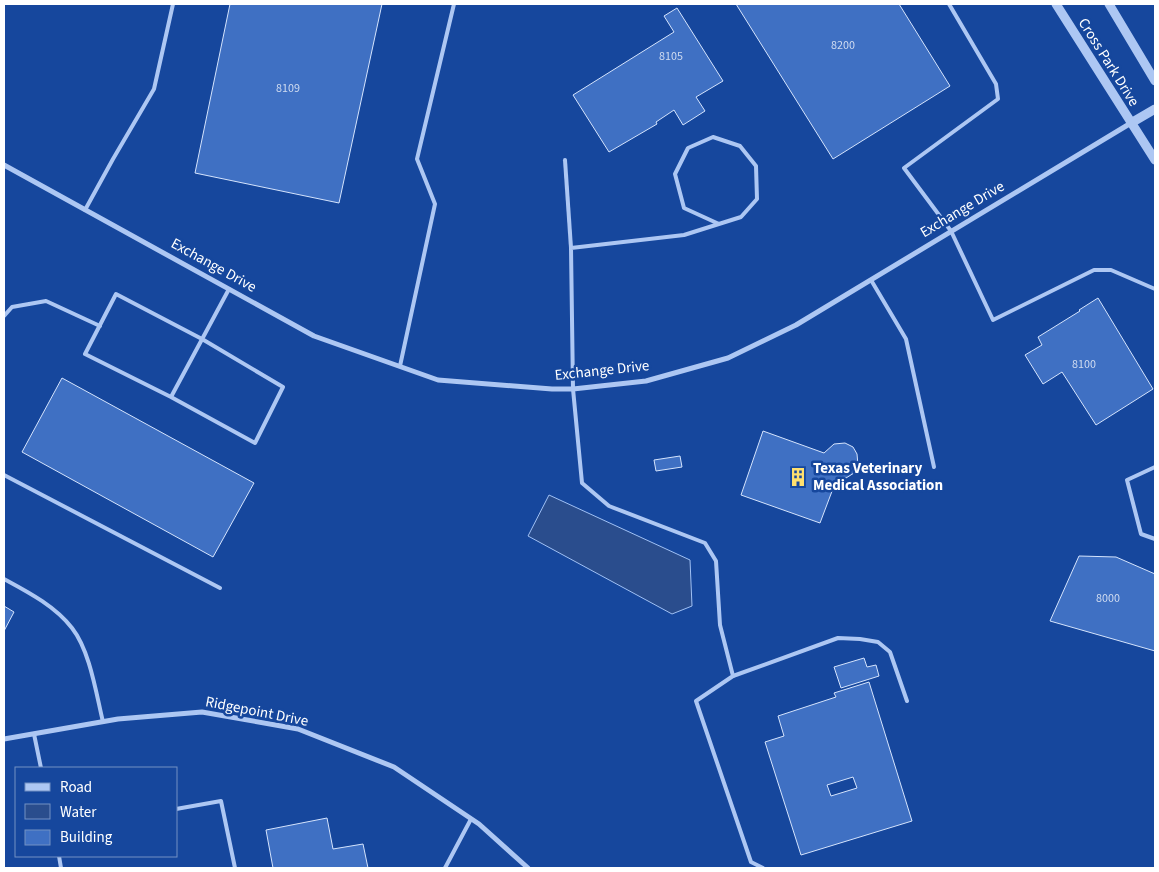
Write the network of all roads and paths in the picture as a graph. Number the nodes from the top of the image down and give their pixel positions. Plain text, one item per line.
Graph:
1 (174, 4) edge
2 (454, 4) edge
3 (949, 4) edge
4 (1056, 4) edge
5 (1109, 4) edge
6 (1155, 81) edge
7 (1155, 109) edge
8 (1131, 122) junction
9 (565, 160) dead end
10 (1155, 160) edge
11 (4, 165) edge
12 (85, 210) junction
13 (719, 224) junction
14 (951, 231) junction
15 (571, 248) junction
16 (871, 280) junction
17 (229, 289) junction
18 (1155, 290) edge
19 (4, 316) edge
20 (100, 326) junction
21 (202, 339) junction
22 (400, 366) junction
23 (573, 389) junction
24 (172, 397) junction
25 (934, 467) dead end
26 (1155, 467) edge
27 (4, 475) edge
28 (1155, 539) edge
29 (4, 579) edge
30 (220, 588) dead end
31 (733, 676) junction
32 (907, 701) dead end
33 (103, 722) junction
34 (34, 734) junction
35 (4, 740) edge
36 (41, 767) edge
37 (178, 809) edge
38 (471, 819) junction
39 (235, 868) edge
40 (445, 868) edge
41 (528, 868) edge
42 (763, 868) edge

1 - 12 lane
2 - 22 lane
3 - 14 lane
4 - 8 street, Cross Park Drive
5 - 6 street, Cross Park Drive
7 - 8 street, Exchange Drive
8 - 10 street, Cross Park Drive
8 - 14 street, Exchange Drive
9 - 15 lane
11 - 12 street, Exchange Drive
12 - 17 street, Exchange Drive
13 - 13 lane
13 - 15 lane
14 - 16 street, Exchange Drive
14 - 18 lane
15 - 23 lane
16 - 23 street, Exchange Drive
16 - 25 lane
17 - 21 lane
17 - 22 street, Exchange Drive
19 - 20 lane
20 - 21 lane
20 - 24 lane
21 - 24 lane
21 - 24 lane
22 - 23 street, Exchange Drive
23 - 31 lane
26 - 28 lane
27 - 30 lane
29 - 33 lane
31 - 32 lane
31 - 42 lane
33 - 34 street, Ridgepoint Drive
33 - 38 street, Ridgepoint Drive
34 - 35 street, Ridgepoint Drive
34 - 36 lane
37 - 39 lane
38 - 40 lane
38 - 41 street, Ridgepoint Drive

